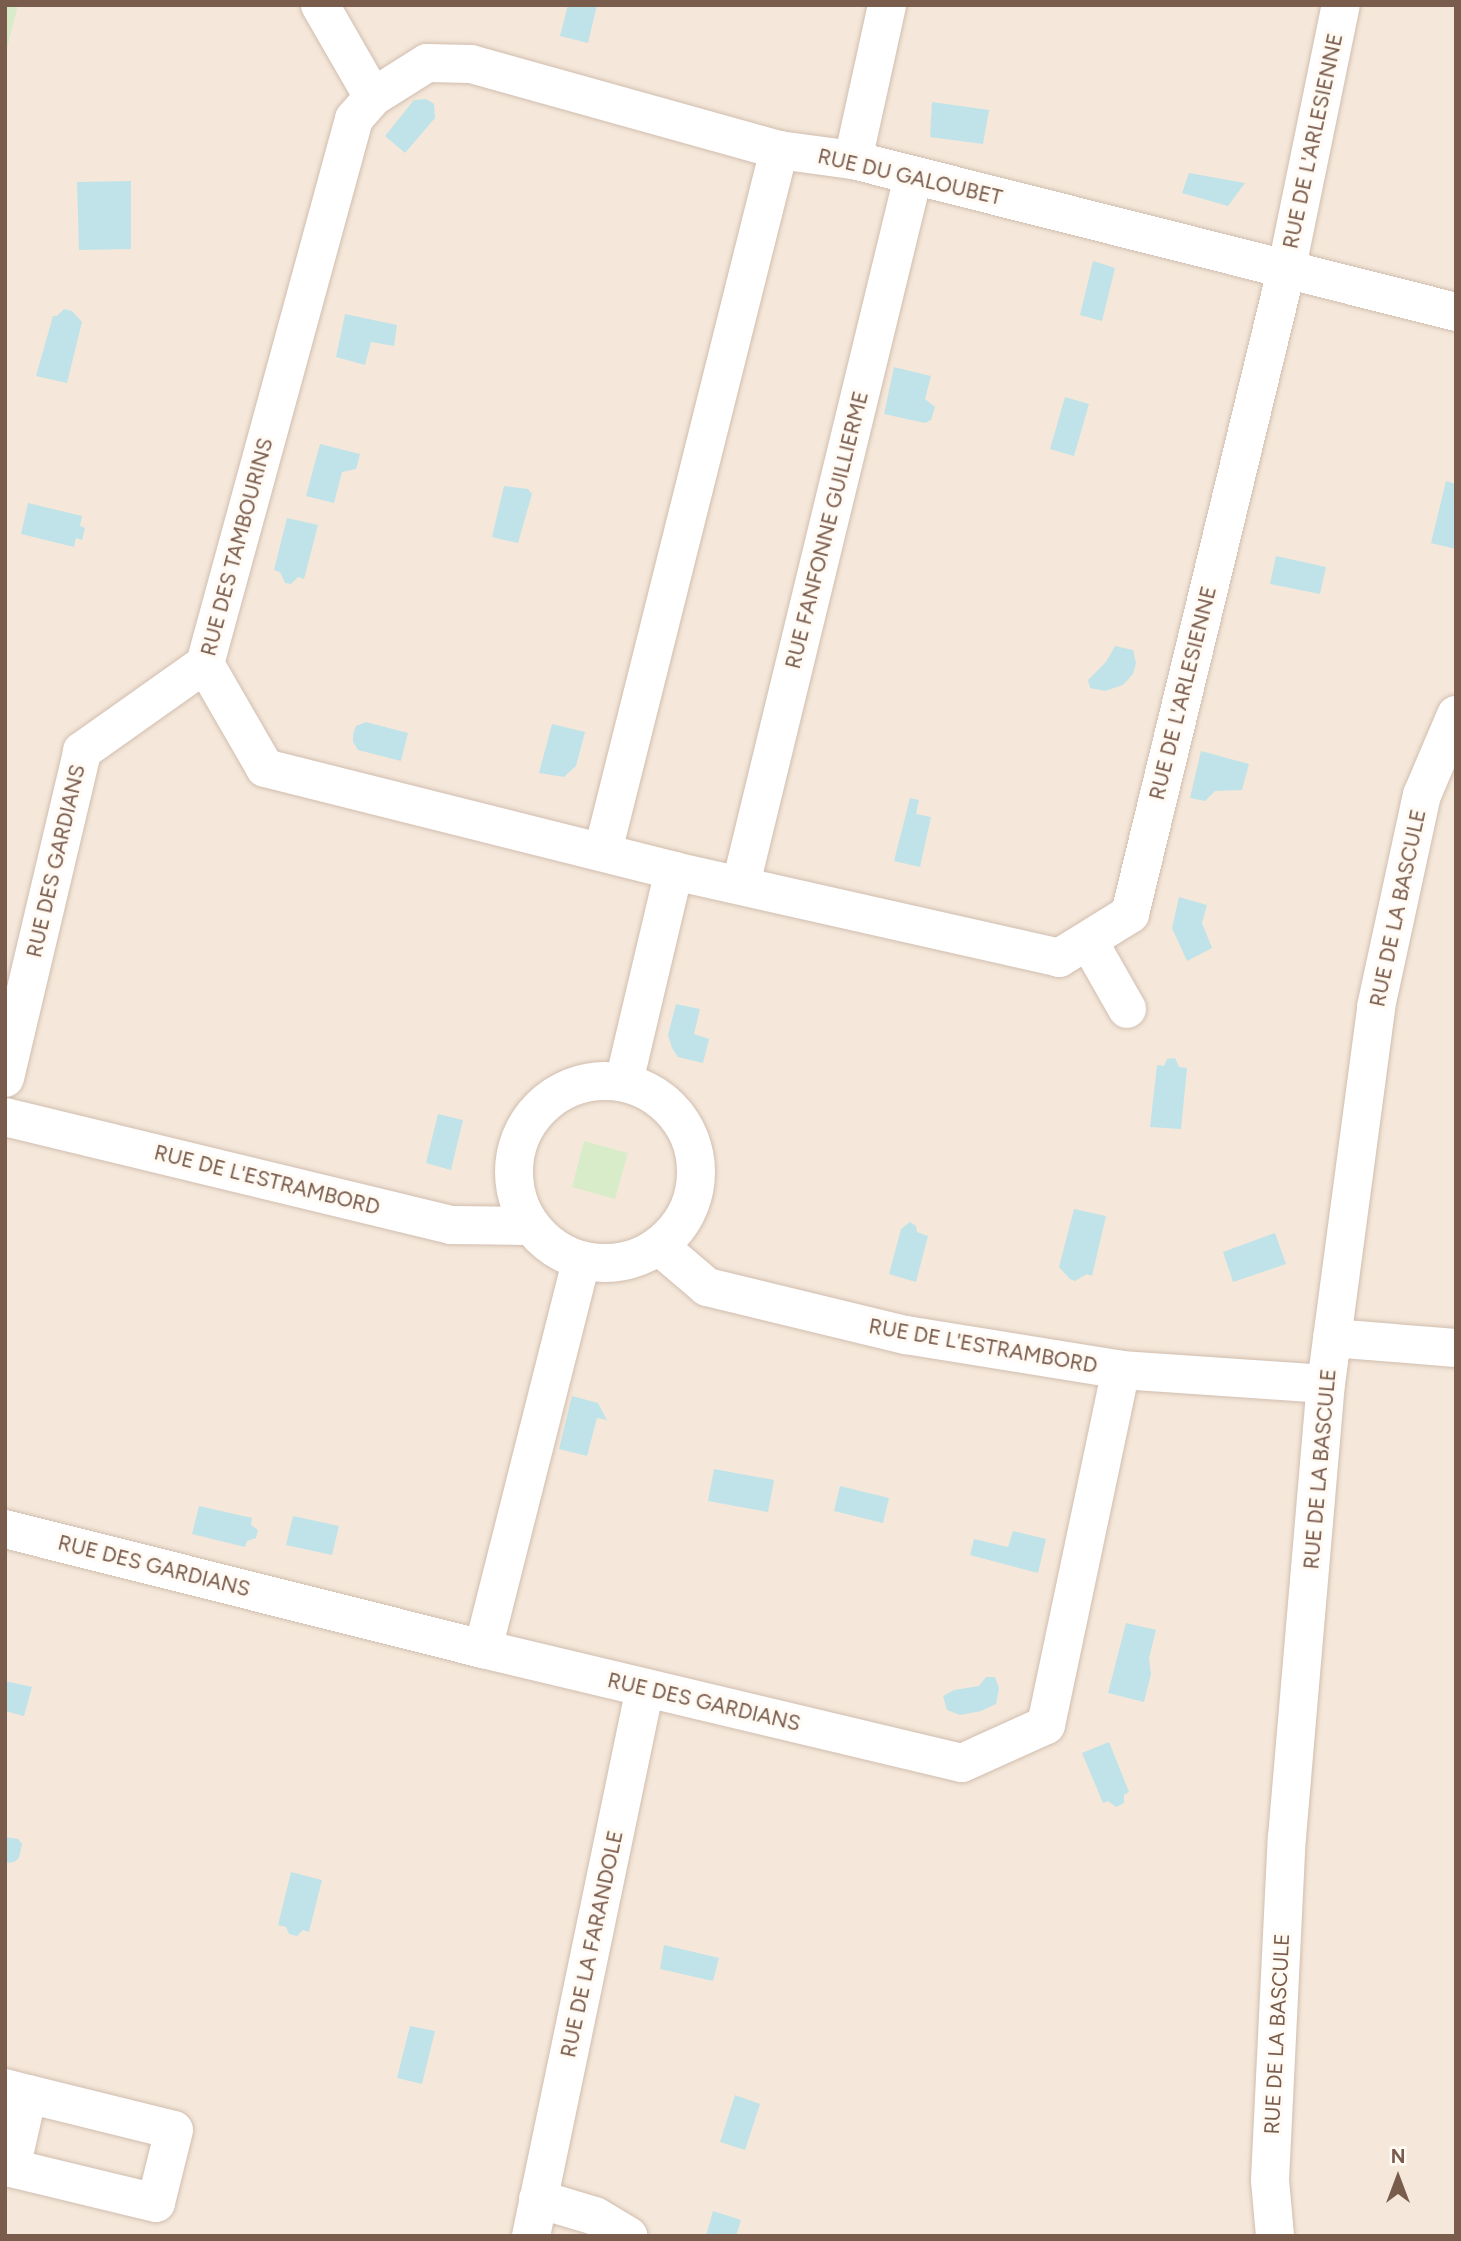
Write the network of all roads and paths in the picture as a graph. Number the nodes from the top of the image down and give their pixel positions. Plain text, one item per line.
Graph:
1 (320, 5) edge
2 (887, 5) edge
3 (1341, 5) edge
4 (373, 97) junction
5 (779, 150) junction
6 (853, 160) junction
7 (913, 177) junction
8 (1287, 267) junction
9 (1456, 312) edge
10 (205, 664) junction
11 (1456, 715) edge
12 (603, 851) junction
13 (674, 871) junction
14 (741, 884) junction
15 (1089, 942) junction
16 (1127, 1009) dead end
17 (5, 1078) edge
18 (624, 1083) junction
19 (5, 1117) edge
20 (530, 1226) junction
21 (659, 1246) junction
22 (582, 1261) junction
23 (1332, 1338) junction
24 (1456, 1348) edge
25 (1121, 1370) junction
26 (1326, 1384) junction
27 (5, 1529) edge
28 (483, 1649) junction
29 (645, 1688) junction
30 (534, 2218) edge
31 (628, 2236) edge
32 (1275, 2236) edge

1 - 4 street
2 - 6 street
3 - 8 street, RUE DE L'ARLESIENNE
4 - 5 street, RUE DU GALOUBET
4 - 10 street, RUE DES TAMBOURINS
5 - 6 street, RUE DU GALOUBET
5 - 12 street
6 - 7 street, RUE DU GALOUBET
7 - 8 street, RUE DU GALOUBET
7 - 14 street, RUE FANFONNE GUILLIERME
8 - 9 street, RUE DU GALOUBET
8 - 15 street, RUE DE L'ARLESIENNE
10 - 12 street, RUE DES TAMBOURINS
10 - 17 street, RUE DES GARDIANS
11 - 23 street, RUE DE LA BASCULE
12 - 13 street, RUE DES TAMBOURINS
13 - 14 street, RUE DE L'ARLESIENNE
13 - 18 street
14 - 15 street, RUE DE L'ARLESIENNE
15 - 16 street
18 - 20 street
18 - 21 street
19 - 20 street, RUE DE L'ESTRAMBORD
20 - 22 street
21 - 22 street
21 - 25 street, RUE DE L'ESTRAMBORD
22 - 28 street
23 - 24 street
23 - 26 street, RUE DE LA BASCULE
25 - 26 street, RUE DE L'ESTRAMBORD
25 - 29 street, RUE DES GARDIANS
26 - 32 street, RUE DE LA BASCULE
27 - 28 street, RUE DES GARDIANS
28 - 29 street, RUE DES GARDIANS
29 - 30 street, RUE DE LA FARANDOLE
30 - 31 street, RUE DE LA FARANDOLE

